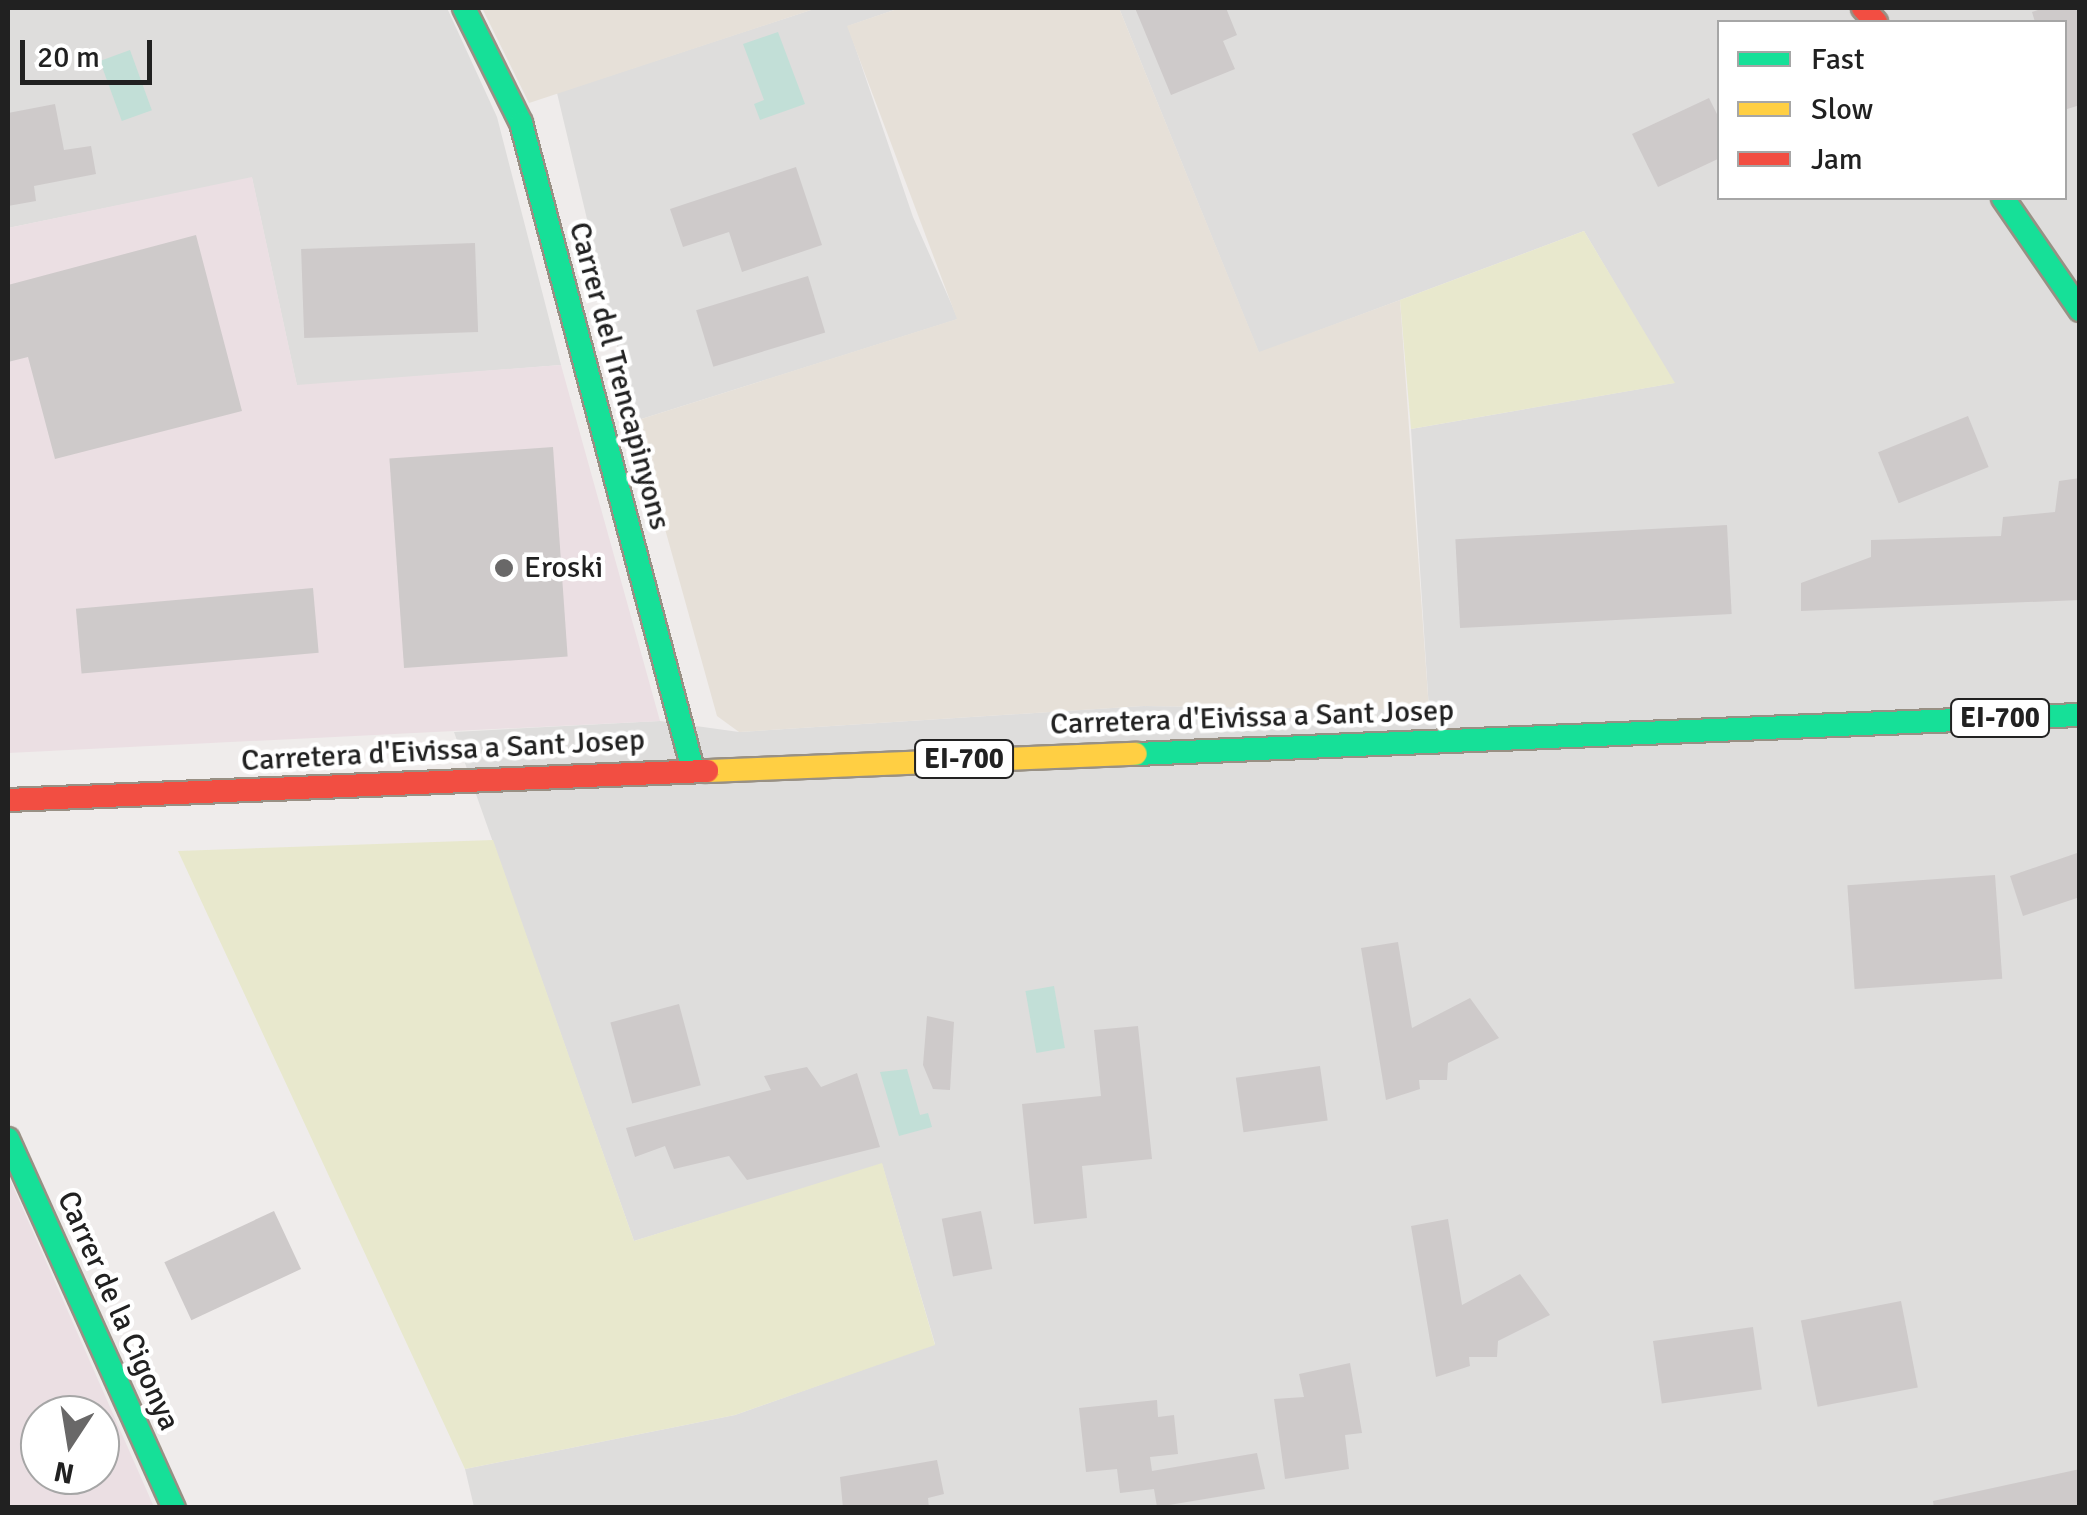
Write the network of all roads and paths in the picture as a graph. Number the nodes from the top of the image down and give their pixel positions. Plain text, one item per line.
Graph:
1 (464, 8) edge
2 (2004, 200) edge
3 (2080, 310) edge
4 (2080, 715) edge
5 (694, 770) junction
6 (8, 800) edge
7 (8, 1140) edge
8 (174, 1508) edge

1 - 5 main road, Carrer del Trencapinyons
2 - 3 main road
4 - 5 main road, Carretera d'Eivissa a Sant Josep / EI-700
5 - 6 main road, Carretera d'Eivissa a Sant Josep / EI-700
7 - 8 main road, Carrer de la Cigonya

